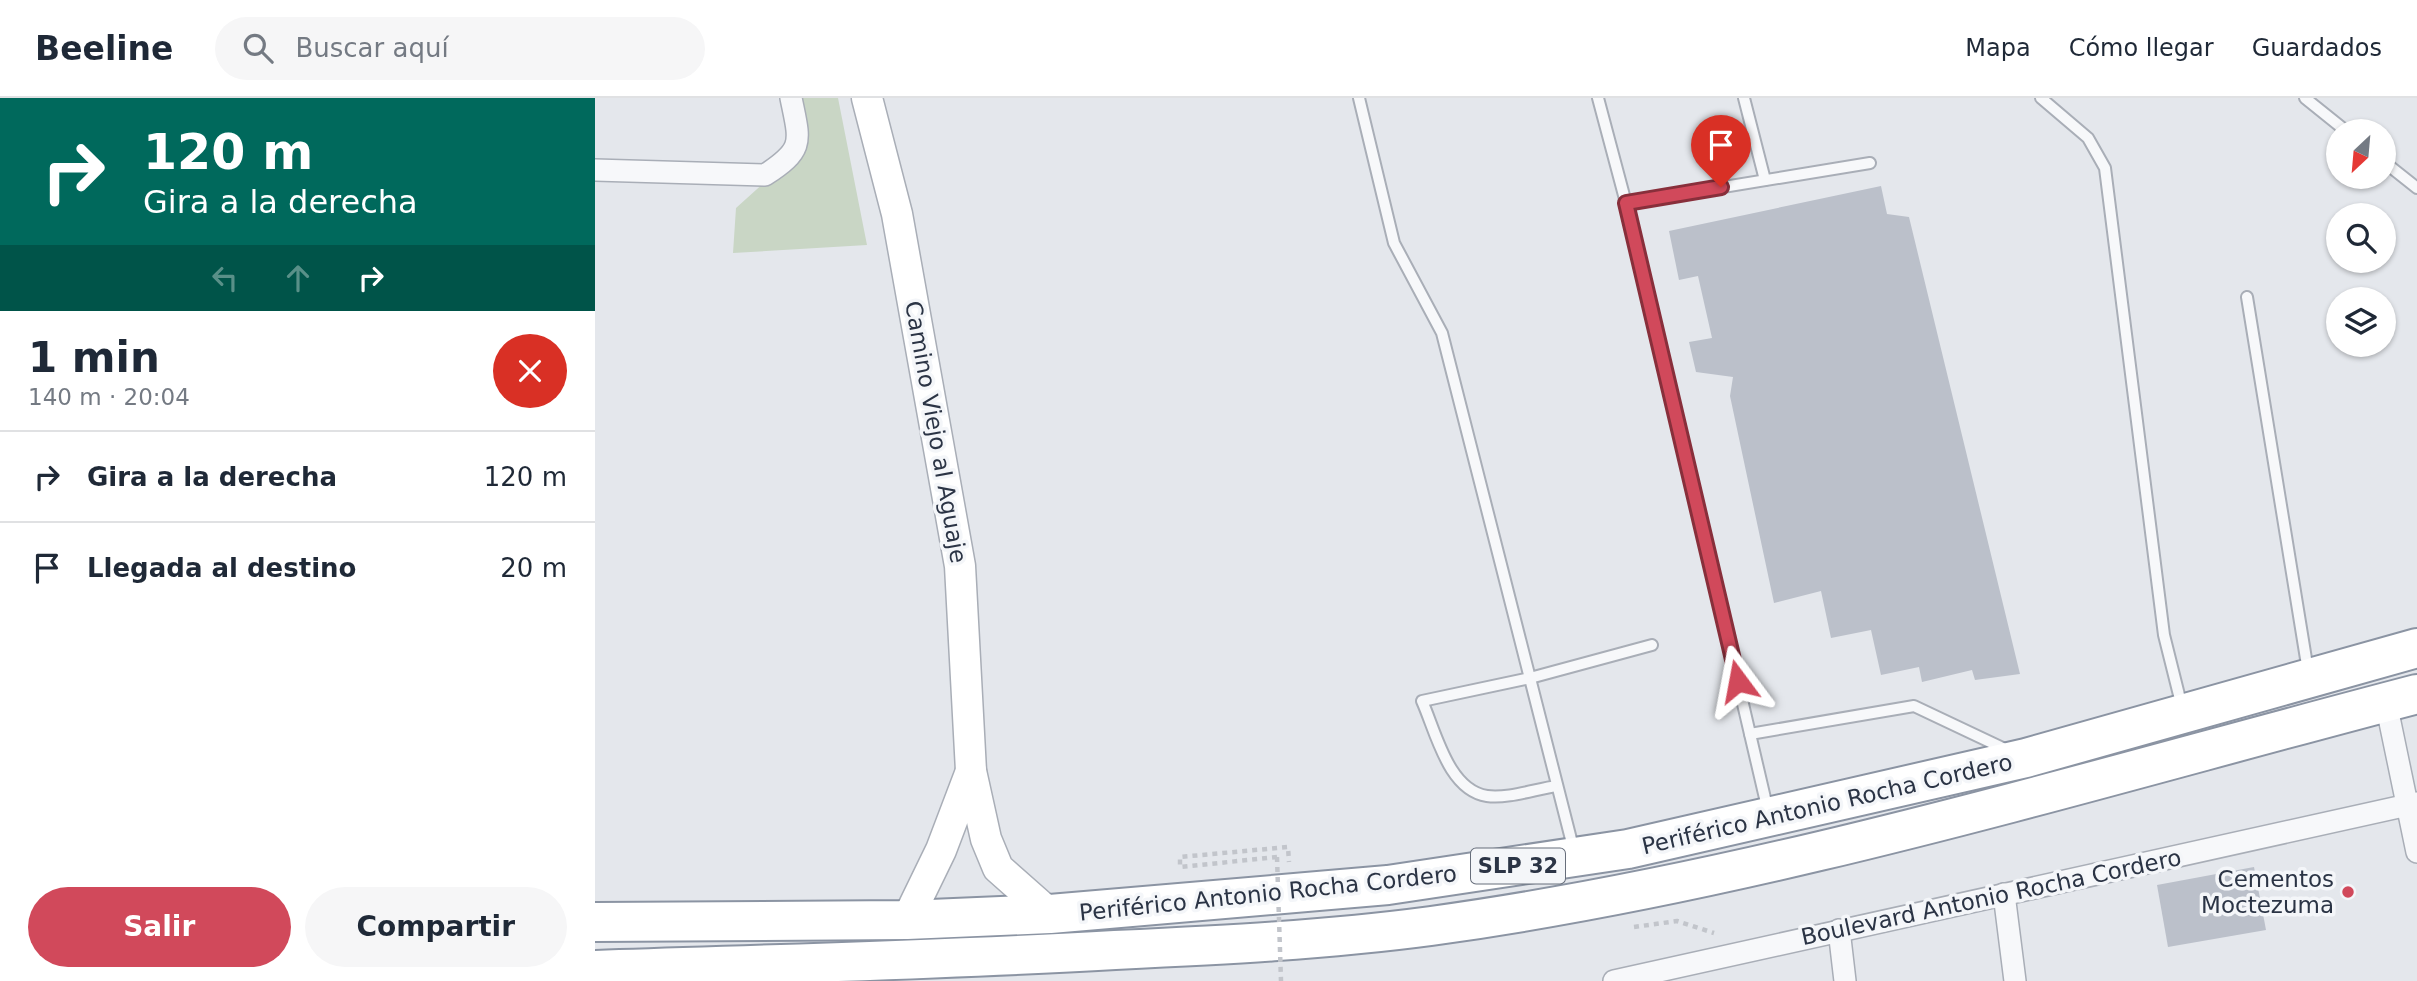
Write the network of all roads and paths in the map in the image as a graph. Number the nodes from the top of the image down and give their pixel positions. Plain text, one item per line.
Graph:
1 (791, 98) edge
2 (867, 98) edge
3 (1359, 98) edge
4 (1598, 98) edge
5 (1744, 98) edge
6 (2041, 98) edge
7 (2305, 98) edge
8 (2331, 119) edge
9 (1870, 163) dead end
10 (595, 170) edge
11 (2396, 171) edge
12 (1765, 180) junction
13 (2417, 188) edge
14 (1626, 203) junction
15 (2247, 298) dead end
16 (1652, 645) dead end
17 (2417, 648) edge
18 (2309, 677) junction
19 (1530, 678) junction
20 (2401, 699) edge
21 (2184, 713) junction
22 (1750, 734) junction
23 (2026, 758) junction
24 (971, 771) junction
25 (1557, 786) junction
26 (2413, 804) edge
27 (1769, 817) junction
28 (1288, 846) dead end
29 (2417, 852) edge
30 (1575, 857) junction
31 (2004, 894) junction
32 (1050, 914) junction
33 (907, 920) junction
34 (595, 922) edge
35 (1839, 930) junction
36 (595, 970) edge
37 (1671, 974) edge
38 (1281, 981) edge
39 (1614, 981) edge
40 (1845, 981) edge
41 (2015, 981) edge

1 - 10 street
2 - 24 street, Camino Viejo al Aguaje
3 - 19 lane
4 - 14 lane
5 - 12 lane
6 - 21 lane
7 - 8 lane
9 - 12 lane
11 - 13 lane
12 - 14 lane
14 - 22 lane
15 - 18 lane
16 - 19 lane
17 - 18 highway, Periférico Antonio Rocha Cordero / SLP 32
18 - 21 highway, Periférico Antonio Rocha Cordero / SLP 32
19 - 25 lane
19 - 25 lane
20 - 26 street
20 - 36 highway, Periférico Antonio Rocha Cordero / SLP 32
21 - 23 highway, Periférico Antonio Rocha Cordero / SLP 32
22 - 23 lane
22 - 27 lane
23 - 27 highway, Periférico Antonio Rocha Cordero / SLP 32
24 - 32 street, Camino Viejo al Aguaje
24 - 33 street, Camino Viejo al Aguaje
25 - 30 lane
26 - 29 street
26 - 31 street, Boulevard Antonio Rocha Cordero
27 - 30 highway, Periférico Antonio Rocha Cordero / SLP 32
28 - 38 path, bridge
30 - 32 highway, Periférico Antonio Rocha Cordero / SLP 32
31 - 35 street, Boulevard Antonio Rocha Cordero
31 - 41 street
32 - 33 highway, Periférico Antonio Rocha Cordero / SLP 32
33 - 34 highway, Periférico Antonio Rocha Cordero / SLP 32
35 - 37 street, Boulevard Antonio Rocha Cordero
35 - 40 street
37 - 39 street, Boulevard Antonio Rocha Cordero

